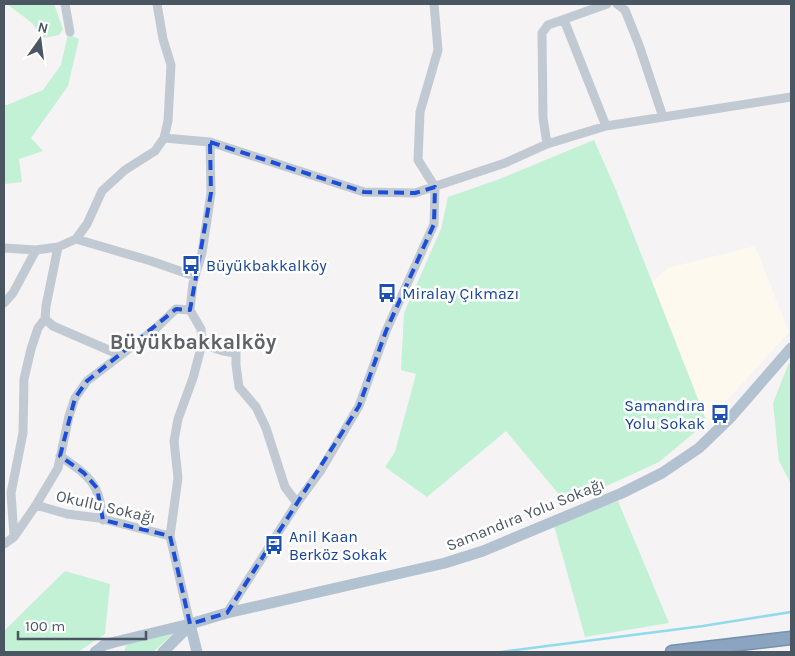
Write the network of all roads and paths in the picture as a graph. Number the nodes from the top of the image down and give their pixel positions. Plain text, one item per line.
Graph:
1 (65, 4) edge
2 (157, 4) edge
3 (434, 4) edge
4 (606, 4) edge
5 (617, 4) edge
6 (564, 20) junction
7 (70, 32) dead end
8 (791, 98) edge
9 (663, 117) junction
10 (606, 126) junction
11 (164, 138) junction
12 (210, 142) junction
13 (547, 144) junction
14 (435, 187) junction
15 (76, 239) junction
16 (58, 247) junction
17 (4, 248) edge
18 (36, 250) junction
19 (194, 276) junction
20 (4, 303) edge
21 (190, 310) junction
22 (45, 319) junction
23 (202, 344) junction
24 (791, 348) edge
25 (120, 355) junction
26 (60, 456) junction
27 (297, 504) junction
28 (36, 505) junction
29 (103, 520) junction
30 (170, 536) junction
31 (14, 537) junction
32 (4, 544) edge
33 (228, 613) junction
34 (190, 624) junction
35 (791, 638) edge
36 (115, 647) edge
37 (95, 652) edge
38 (163, 652) edge
39 (197, 652) edge
40 (672, 652) edge

1 - 7 street
2 - 11 street
3 - 14 street
4 - 6 street
5 - 9 street
6 - 10 street
6 - 13 street
8 - 9 street
9 - 10 street
10 - 13 street
11 - 12 street
11 - 15 street
12 - 14 street
12 - 19 street
13 - 14 street
14 - 27 street
15 - 16 street
15 - 19 street
16 - 18 street
16 - 22 street
17 - 18 street
18 - 20 street
19 - 21 street
21 - 23 street
21 - 25 street
22 - 25 street
22 - 31 street
23 - 27 street
23 - 30 street
24 - 33 main road, Samandıra Yolu Sokağı
25 - 26 street
26 - 28 street
26 - 29 street
27 - 33 street
28 - 29 street, Okullu Sokağı
28 - 31 street
29 - 30 street, Okullu Sokağı
30 - 34 street
31 - 32 street
33 - 34 main road, Samandıra Yolu Sokağı
34 - 36 main road, Samandıra Yolu Sokağı
34 - 38 main road
34 - 39 main road
35 - 40 highway
36 - 37 main road, Samandıra Yolu Sokağı

